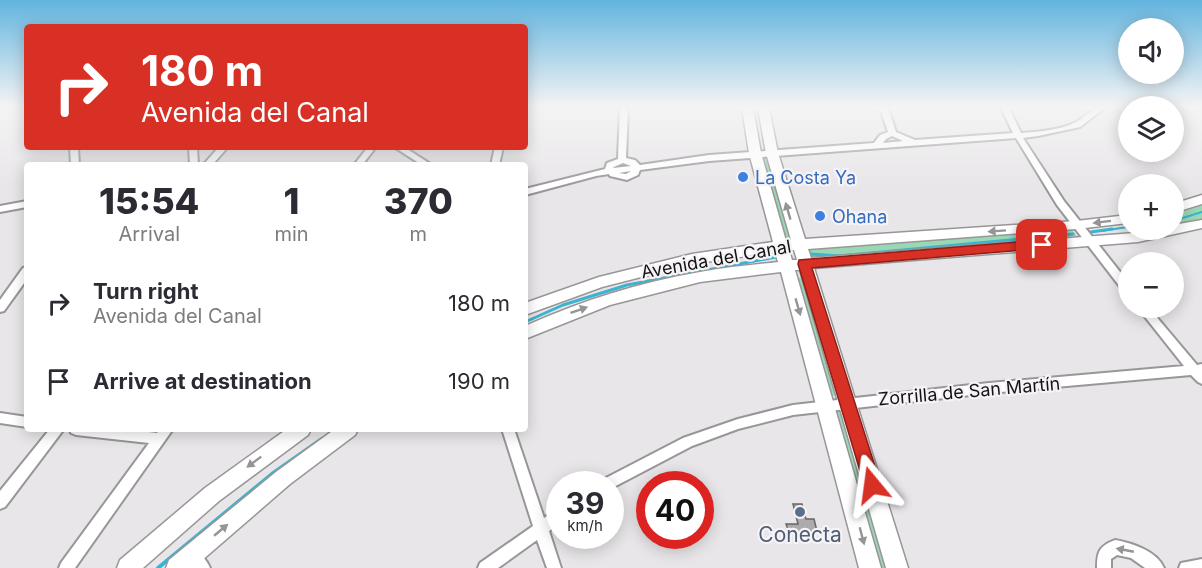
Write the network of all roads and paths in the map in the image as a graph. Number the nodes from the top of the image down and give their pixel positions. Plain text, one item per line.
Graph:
1 (623, 135) edge
2 (756, 135) edge
3 (763, 135) edge
4 (889, 135) edge
5 (895, 135) edge
6 (1031, 135) edge
7 (1019, 137) junction
8 (917, 144) junction
9 (876, 146) junction
10 (221, 150) edge
11 (370, 150) edge
12 (403, 150) edge
13 (763, 153) junction
14 (622, 160) junction
15 (210, 162) edge
16 (360, 162) edge
17 (423, 162) edge
18 (637, 167) junction
19 (610, 171) junction
20 (528, 191) edge
21 (1202, 199) edge
22 (24, 205) edge
23 (1184, 205) edge
24 (0, 209) edge
25 (1118, 220) edge
26 (1076, 225) junction
27 (1202, 225) edge
28 (1089, 241) junction
29 (798, 245) junction
30 (780, 246) junction
31 (804, 264) junction
32 (786, 265) junction
33 (24, 274) edge
34 (1118, 277) edge
35 (0, 308) edge
36 (528, 308) edge
37 (1152, 318) edge
38 (528, 332) edge
39 (1200, 373) edge
40 (848, 403) junction
41 (826, 405) junction
42 (0, 418) edge
43 (24, 422) edge
44 (56, 432) edge
45 (128, 432) edge
46 (298, 432) edge
47 (345, 432) edge
48 (509, 432) edge
49 (163, 434) edge
50 (624, 475) edge
51 (0, 502) edge
52 (546, 523) edge
53 (540, 527) junction
54 (190, 564) edge
55 (1202, 566) edge
56 (66, 568) edge
57 (128, 568) edge
58 (485, 568) edge
59 (554, 568) edge
60 (870, 568) edge
61 (897, 568) edge
62 (1104, 568) edge
63 (1157, 568) edge
64 (1186, 568) edge

1 - 14 street
2 - 13 street
3 - 13 street
4 - 9 street
5 - 8 street
6 - 7 street
7 - 8 street
7 - 26 street
8 - 9 street
9 - 13 street
10 - 15 street
11 - 16 street
12 - 17 street
13 - 18 street
29 -> 13 street
13 - 30 street
14 - 18 street
14 - 19 street
18 - 19 street
19 - 20 street
21 - 23 street
22 - 24 street
25 -> 26 street, Avenida del Canal
26 - 28 street
26 -> 29 street, Avenida del Canal
27 - 28 street, Avenida del Canal
28 - 31 street, Avenida del Canal
28 - 34 street
29 - 30 street, Avenida del Canal
29 - 31 street
30 - 32 street
30 - 36 street, Avenida del Canal
31 - 32 street, Avenida del Canal
31 - 40 street
38 -> 32 street, Avenida del Canal
32 -> 41 street
33 - 35 street
37 - 39 street
39 - 40 street, Zorrilla de San Martín
40 - 41 street, Zorrilla de San Martín
40 - 61 street
41 - 50 street, Zorrilla de San Martín
41 -> 60 street
42 - 43 street
44 - 51 street
45 - 49 street
46 -> 57 street
54 -> 47 street
48 - 53 street
49 - 56 street
52 - 53 street
53 - 58 street
53 - 59 street
55 - 64 street
63 -> 62 street

